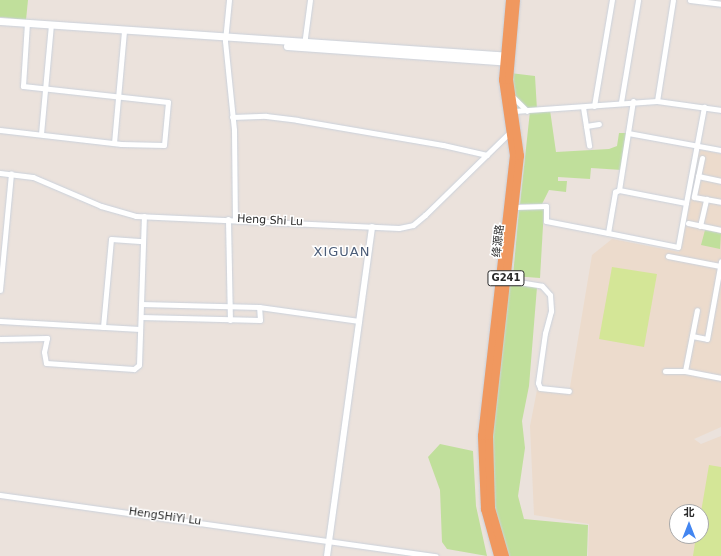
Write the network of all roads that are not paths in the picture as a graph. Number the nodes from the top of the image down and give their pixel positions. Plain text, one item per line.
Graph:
1 (229, 0) edge
2 (310, 0) edge
3 (510, 0) edge
4 (516, 0) edge
5 (612, 0) edge
6 (638, 0) edge
7 (673, 0) edge
8 (690, 0) edge
9 (721, 4) edge
10 (0, 21) edge
11 (0, 25) edge
12 (27, 25) junction
13 (50, 26) junction
14 (124, 32) junction
15 (225, 39) junction
16 (304, 44) junction
17 (508, 59) junction
18 (45, 89) junction
19 (511, 95) junction
20 (118, 97) junction
21 (633, 101) junction
22 (657, 101) junction
23 (621, 102) junction
24 (594, 106) junction
25 (704, 107) junction
26 (583, 108) junction
27 (721, 110) edge
28 (514, 111) junction
29 (527, 111) junction
30 (232, 117) junction
31 (598, 124) dead end
32 (586, 126) junction
33 (0, 130) edge
34 (510, 132) junction
35 (628, 133) junction
36 (41, 134) junction
37 (114, 143) junction
38 (590, 146) dead end
39 (697, 146) junction
40 (721, 150) edge
41 (487, 155) junction
42 (702, 158) dead end
43 (0, 173) edge
44 (11, 174) junction
45 (698, 176) junction
46 (721, 181) edge
47 (619, 190) junction
48 (706, 199) junction
49 (721, 202) edge
50 (686, 203) junction
51 (514, 207) junction
52 (144, 216) junction
53 (228, 219) junction
54 (235, 220) junction
55 (688, 223) dead end
56 (700, 226) junction
57 (372, 227) junction
58 (721, 230) edge
59 (608, 233) junction
60 (143, 241) junction
61 (668, 256) dead end
62 (721, 263) edge
63 (506, 280) junction
64 (0, 290) edge
65 (141, 304) junction
66 (229, 306) junction
67 (259, 307) junction
68 (697, 310) dead end
69 (141, 317) junction
70 (230, 320) junction
71 (0, 321) edge
72 (359, 321) junction
73 (103, 327) junction
74 (140, 329) junction
75 (692, 336) junction
76 (0, 339) edge
77 (665, 371) dead end
78 (685, 371) junction
79 (721, 378) edge
80 (570, 391) dead end
81 (0, 495) edge
82 (329, 543) junction
83 (327, 556) edge
84 (436, 556) edge
85 (498, 556) edge
86 (504, 556) edge

1 - 15 street
2 - 16 street
3 - 17 highway, 绛源路 / G241
4 - 17 highway, 绛源路 / G241
5 - 24 street
6 - 23 street
7 - 22 street
8 - 9 street
10 - 12 main road
11 - 12 main road
12 - 13 main road
12 - 18 street
13 - 14 main road
13 - 18 street
14 - 15 main road
14 - 20 street
15 - 16 main road
15 - 30 street
16 - 17 main road
17 - 19 highway, 绛源路 / G241
17 - 34 highway, 绛源路 / G241
18 - 20 street
18 - 36 street
19 - 28 highway, 绛源路 / G241
19 - 29 street
20 - 37 street
20 - 37 street
21 - 22 street
21 - 23 street
21 - 35 street
22 - 25 street
23 - 24 street
24 - 26 street
25 - 27 street
25 - 39 street
26 - 29 street
26 - 32 street
28 - 29 street
28 - 51 highway, 绛源路 / G241
30 - 41 street
30 - 54 street
31 - 32 street
32 - 38 street
33 - 36 street
34 - 41 street, Heng Shi Lu
34 - 85 highway, 绛源路 / G241
35 - 39 street
35 - 47 street
36 - 37 street
39 - 40 street
39 - 50 street
41 - 57 street, Heng Shi Lu
42 - 45 street
43 - 44 street, Heng Shi Lu
44 - 52 street, Heng Shi Lu
44 - 64 street
45 - 46 street
45 - 48 street
47 - 50 street
47 - 59 street
48 - 49 street
48 - 56 street
50 - 59 street
51 - 59 street
51 - 63 highway, 绛源路 / G241
52 - 53 street, Heng Shi Lu
52 - 60 street
53 - 54 street, Heng Shi Lu
53 - 66 street
54 - 57 street, Heng Shi Lu
55 - 56 street
56 - 58 street
57 - 72 street
60 - 65 street
60 - 73 street
61 - 62 street
62 - 75 street
63 - 80 street
63 - 86 highway, 绛源路 / G241
65 - 66 street
65 - 69 street
66 - 67 street
66 - 70 street
67 - 70 street
67 - 72 street
68 - 75 street
69 - 70 street
69 - 74 street
71 - 73 street
72 - 82 street
73 - 74 street
74 - 76 street
75 - 78 street
77 - 78 street
78 - 79 street
81 - 82 street, HengSHiYi Lu
82 - 83 street
82 - 84 street, HengSHiYi Lu

